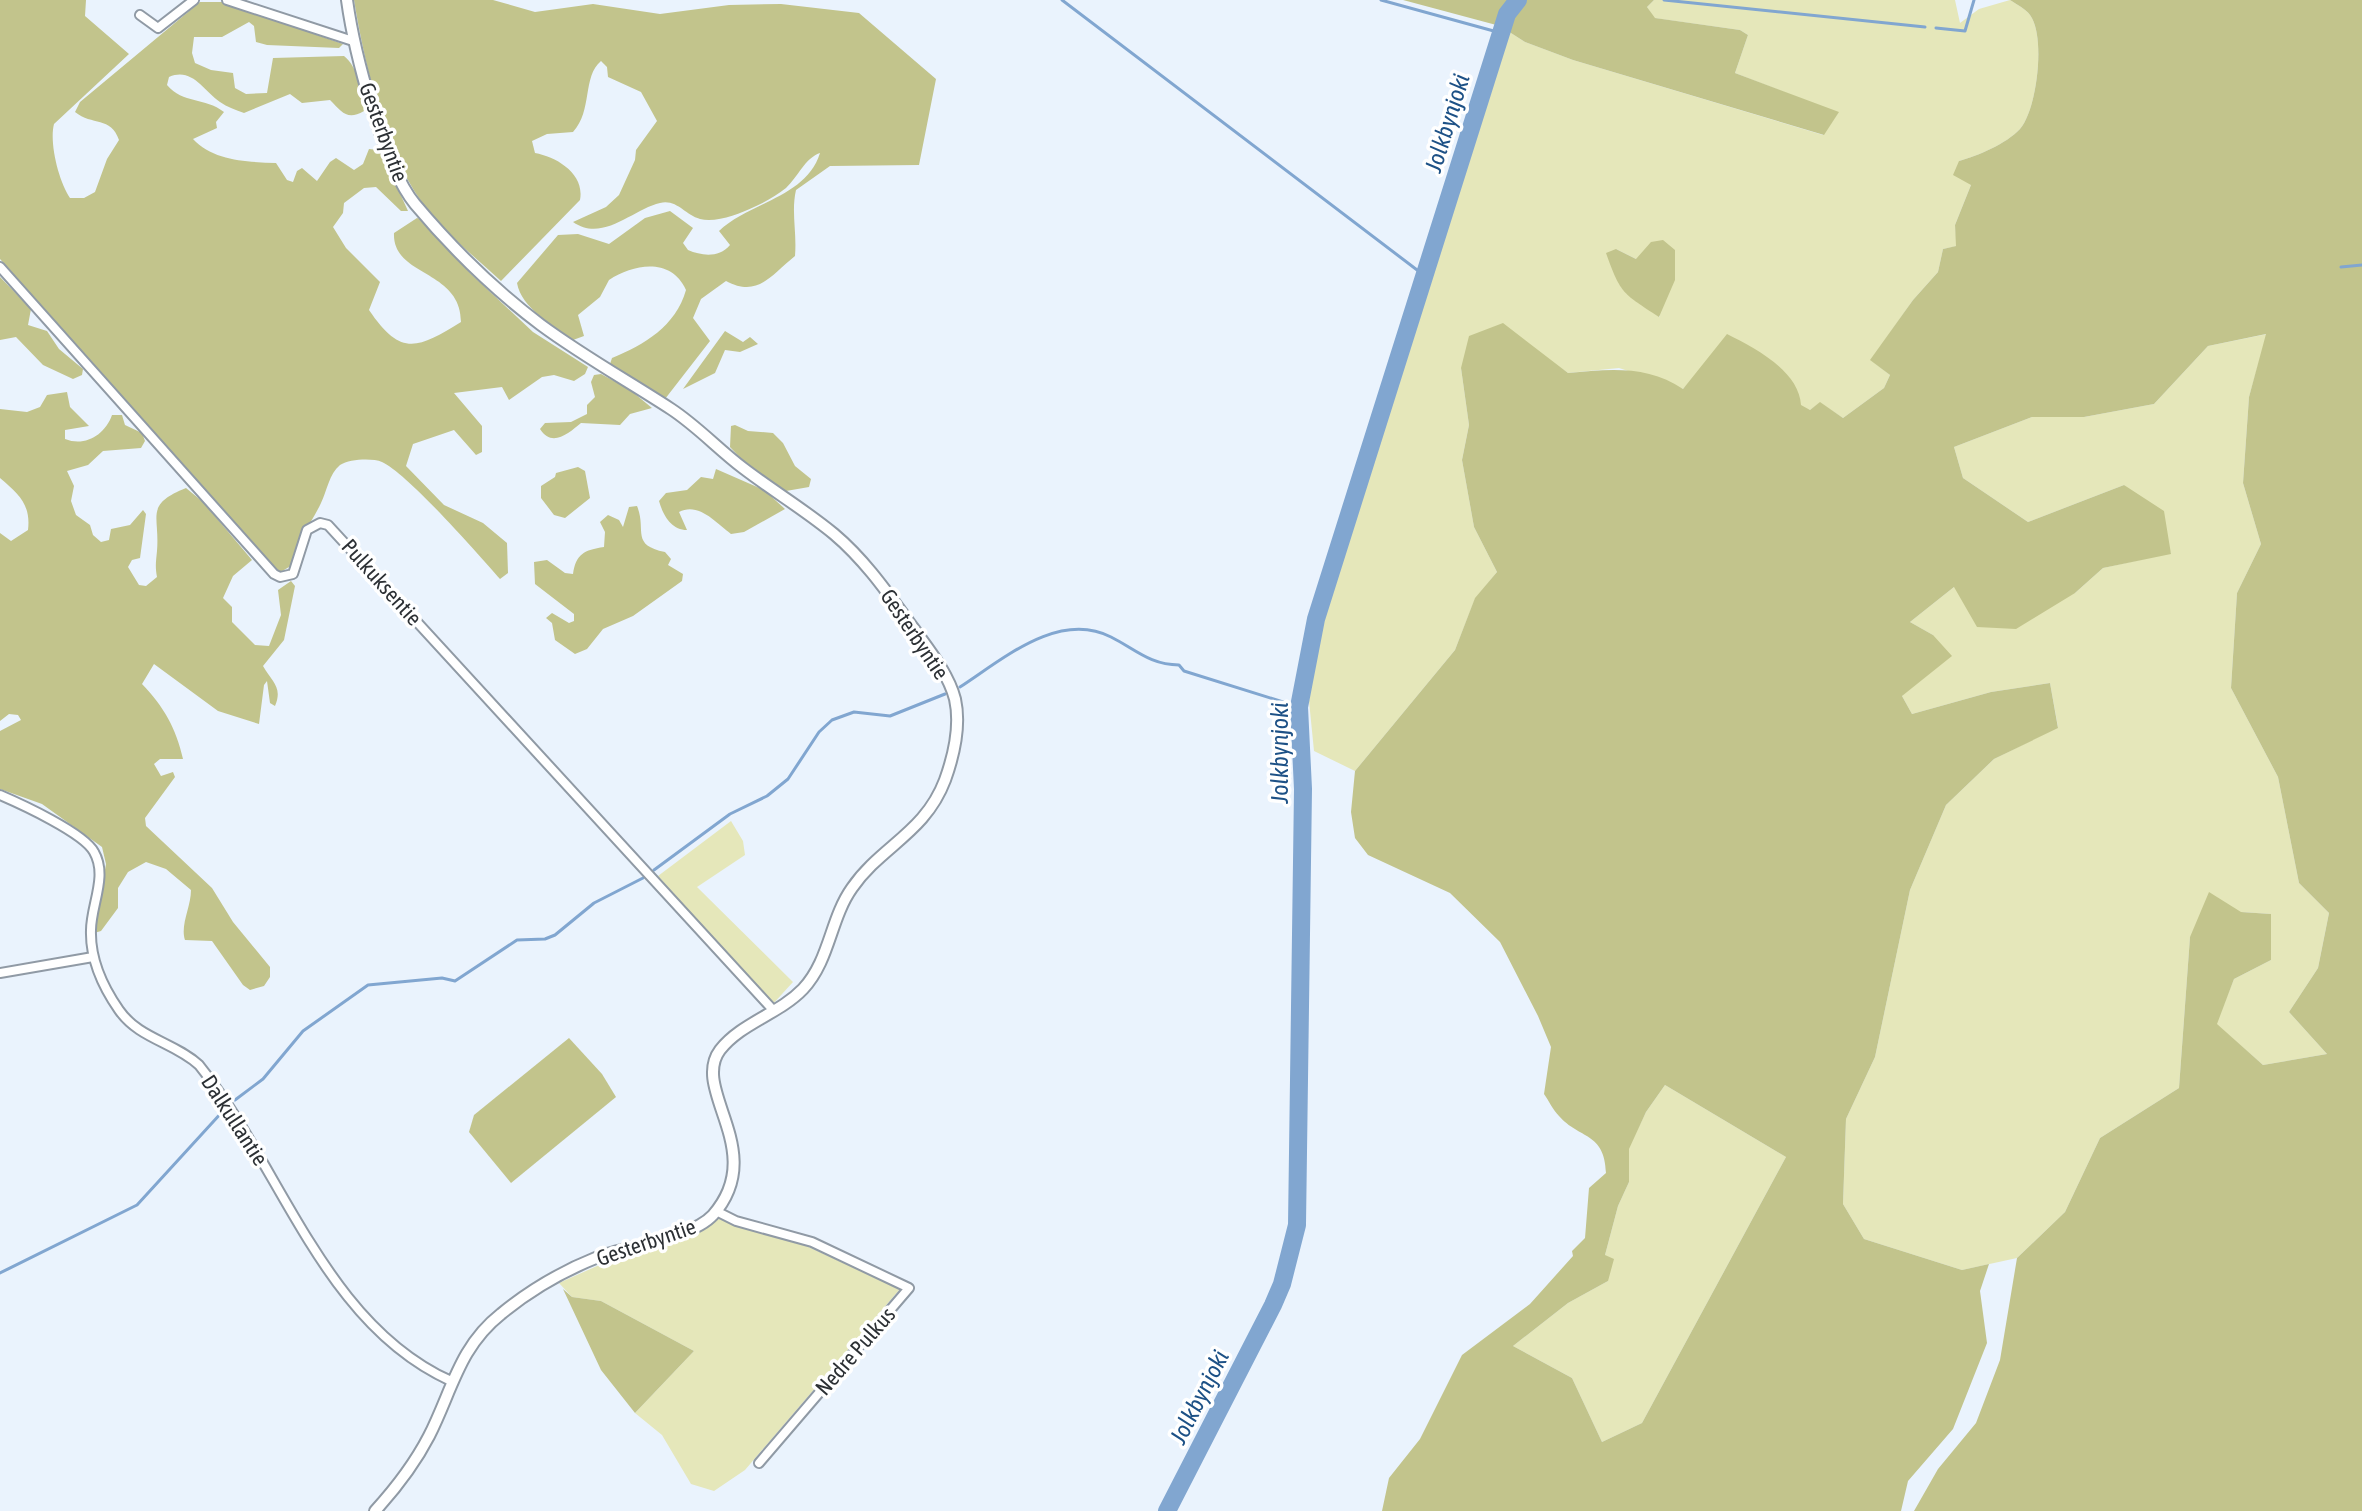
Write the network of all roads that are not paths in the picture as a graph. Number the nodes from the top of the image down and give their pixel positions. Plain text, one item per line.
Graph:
1 (194, 0) edge
2 (227, 0) edge
3 (347, 0) edge
4 (140, 15) dead end
5 (353, 41) junction
6 (0, 267) edge
7 (0, 795) edge
8 (93, 957) junction
9 (0, 973) edge
10 (774, 1011) junction
11 (716, 1211) junction
12 (451, 1381) junction
13 (759, 1463) dead end
14 (378, 1508) edge
15 (392, 1511) edge

1 - 4 street
2 - 5 street
3 - 5 street, Gesterbyntie
5 - 10 street, Gesterbyntie
6 - 10 street, Pulkuksentie
7 - 8 street, Dalkullantie
8 - 9 street
8 - 12 street, Dalkullantie
10 - 11 street, Gesterbyntie
11 - 12 street, Gesterbyntie
11 - 13 street, Nedre Pulkus
12 - 14 street, Gesterbyntie
14 - 15 street

